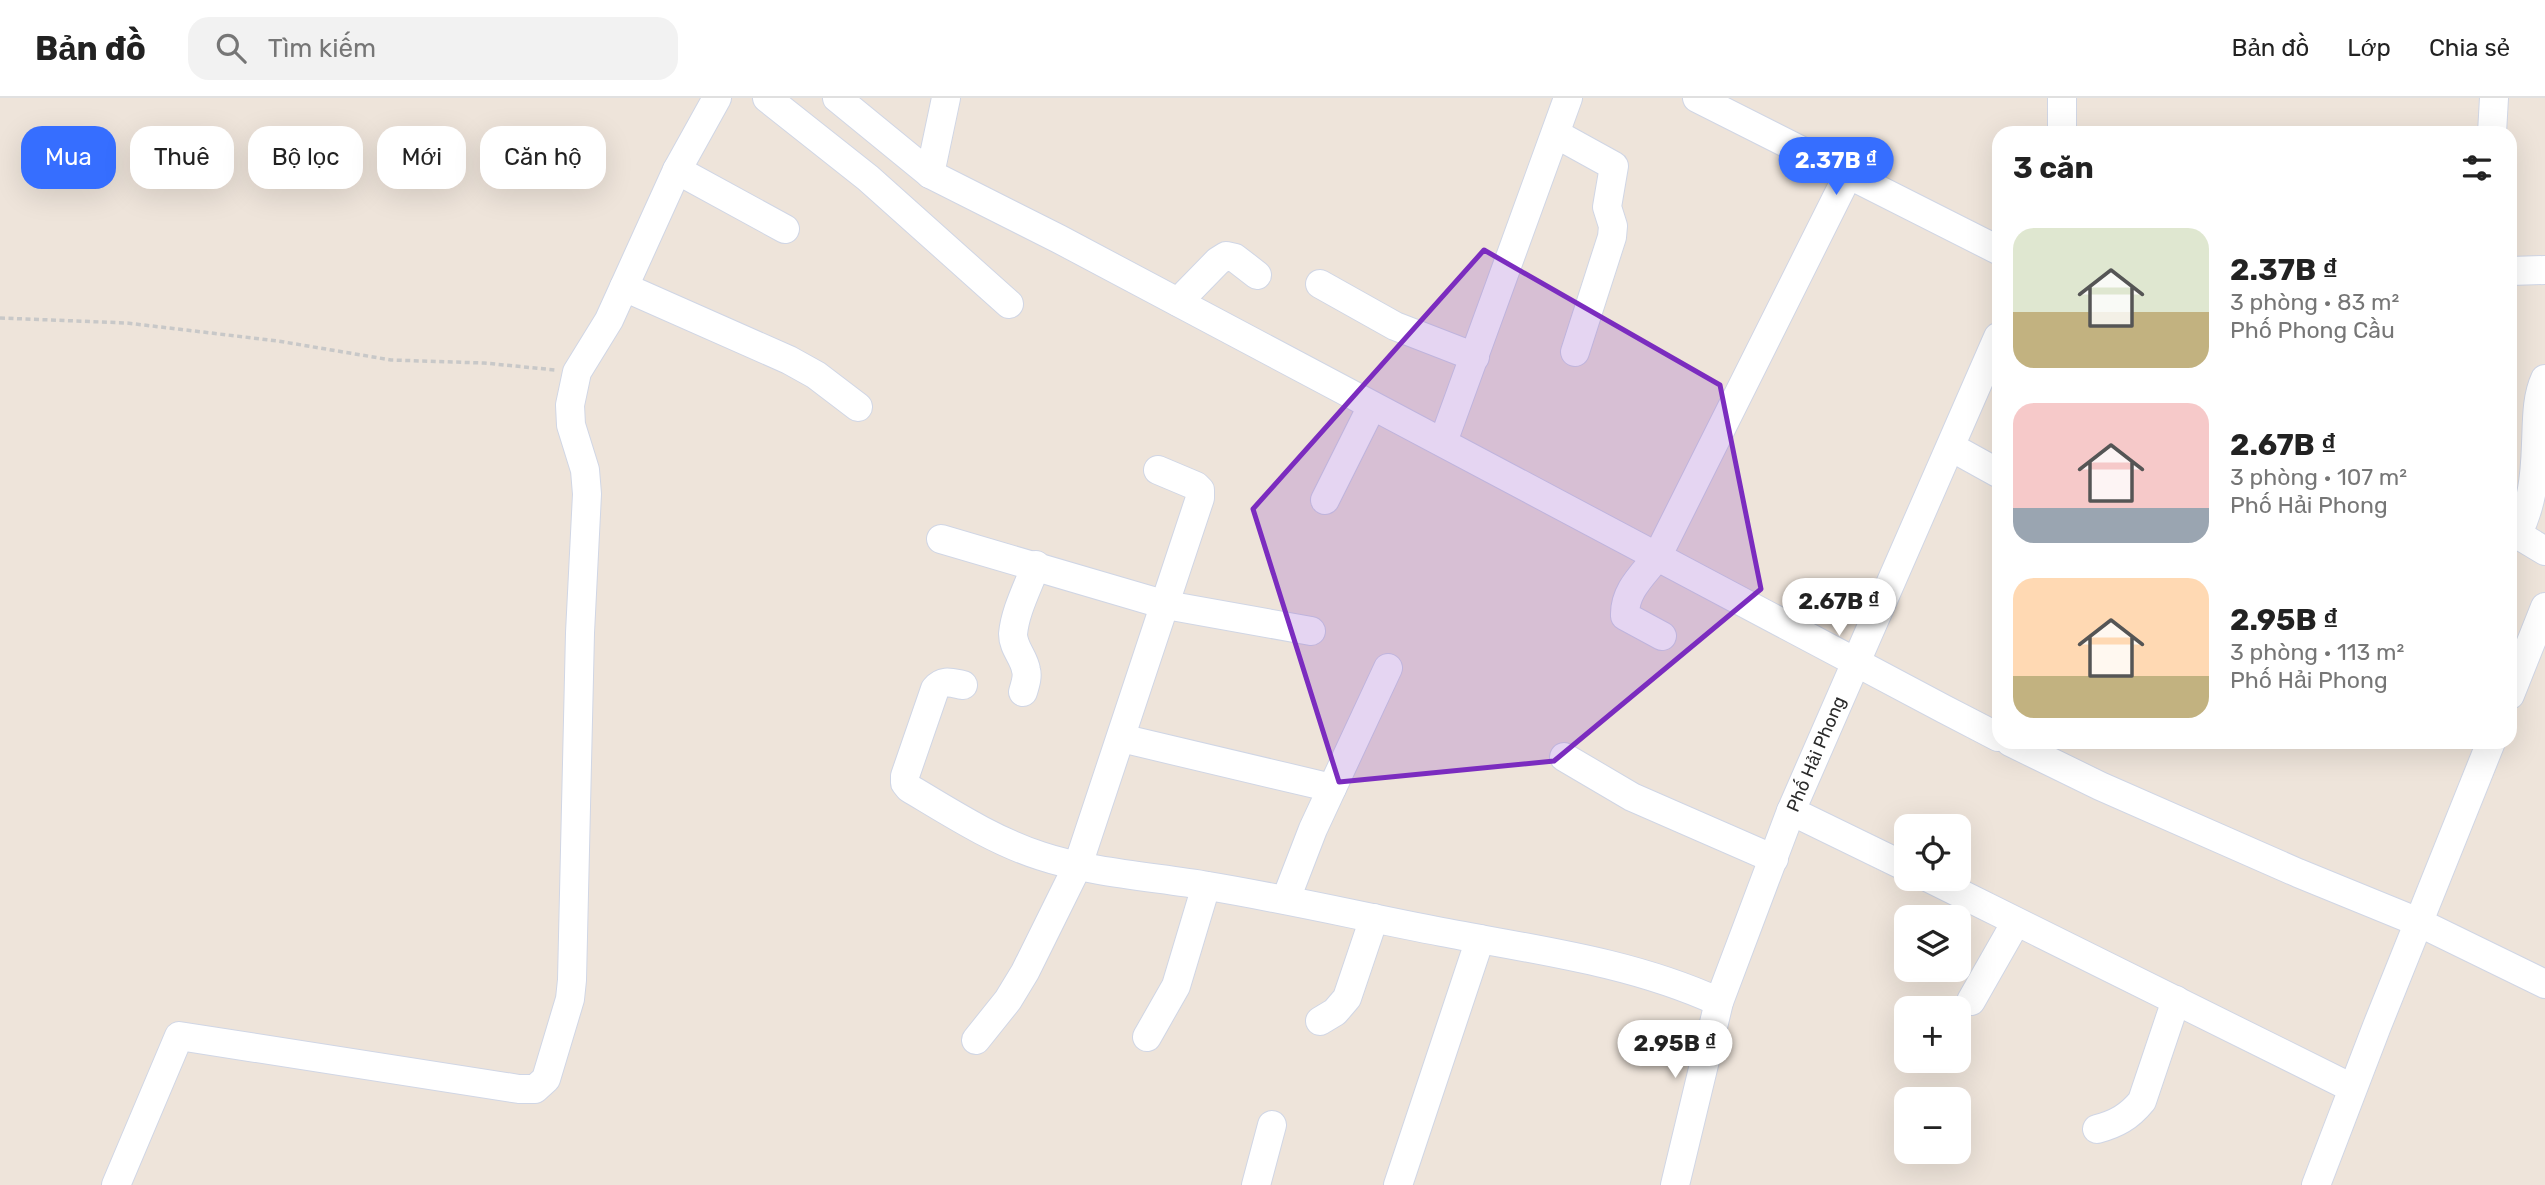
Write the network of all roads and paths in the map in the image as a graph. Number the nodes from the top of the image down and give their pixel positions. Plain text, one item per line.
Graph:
1 (717, 98) edge
2 (767, 98) edge
3 (837, 98) edge
4 (946, 98) edge
5 (1568, 98) edge
6 (1696, 98) edge
7 (2062, 98) edge
8 (2494, 98) edge
9 (2062, 126) edge
10 (2493, 126) edge
11 (1556, 135) junction
12 (677, 170) junction
13 (930, 174) junction
14 (1848, 175) junction
15 (785, 229) dead end
16 (1992, 247) edge
17 (2517, 271) edge
18 (2545, 271) edge
19 (1257, 275) dead end
20 (1320, 284) dead end
21 (624, 287) junction
22 (1178, 302) junction
23 (1009, 304) dead end
24 (0, 318) edge
25 (1992, 351) edge
26 (1575, 352) dead end
27 (1475, 357) junction
28 (577, 372) junction
29 (2545, 379) edge
30 (1372, 406) junction
31 (858, 407) dead end
32 (2541, 425) edge
33 (1443, 442) junction
34 (1951, 447) junction
35 (1158, 470) dead end
36 (1992, 470) edge
37 (1325, 500) dead end
38 (2517, 528) edge
39 (2517, 534) edge
40 (941, 538) dead end
41 (2545, 551) edge
42 (1657, 557) junction
43 (1036, 565) junction
44 (1166, 605) junction
45 (2545, 607) edge
46 (1311, 631) dead end
47 (1662, 636) dead end
48 (1855, 661) junction
49 (1388, 668) dead end
50 (2517, 677) edge
51 (963, 685) dead end
52 (1023, 692) dead end
53 (1992, 734) edge
54 (1121, 738) junction
55 (2024, 749) edge
56 (2488, 749) edge
57 (1564, 757) dead end
58 (1332, 788) junction
59 (1791, 811) junction
60 (1774, 859) junction
61 (1894, 861) edge
62 (1078, 865) junction
63 (1206, 886) junction
64 (1955, 891) edge
65 (1286, 899) junction
66 (1374, 918) junction
67 (2017, 922) junction
68 (2418, 922) junction
69 (1480, 939) junction
70 (2545, 984) edge
71 (1722, 996) junction
72 (2176, 1000) junction
73 (1971, 1002) dead end
74 (1320, 1021) dead end
75 (1147, 1037) dead end
76 (976, 1040) dead end
77 (2352, 1088) junction
78 (1272, 1125) dead end
79 (2097, 1129) dead end
80 (116, 1185) edge
81 (1256, 1185) edge
82 (1398, 1185) edge
83 (1675, 1185) edge
84 (2316, 1185) edge

1 - 12 street
2 - 23 street
3 - 13 street
4 - 13 street
5 - 11 street
6 - 14 street
7 - 9 street
8 - 10 street
11 - 26 street
11 - 27 street
12 - 15 street
12 - 21 street
13 - 22 street
14 - 16 street
14 - 42 street
17 - 18 street
19 - 22 street
20 - 27 street
21 - 28 street
21 - 31 street
22 - 30 street
24 - 28 path
25 - 34 street, Phố Hải Phong
27 - 33 street
28 - 80 street
29 - 32 street
30 - 33 street
30 - 37 street
32 - 38 street
33 - 42 street
34 - 36 street
34 - 48 street, Phố Hải Phong
35 - 44 street
39 - 41 street
40 - 43 street
42 - 47 street
42 - 48 street
43 - 44 street
43 - 52 street
44 - 46 street
44 - 54 street
45 - 50 street
48 - 53 street
48 - 59 street, Phố Hải Phong
49 - 58 street
51 - 62 street
54 - 58 street
54 - 62 street
55 - 68 street
56 - 68 street
57 - 60 street
58 - 65 street
59 - 60 street, Phố Hải Phong
59 - 61 street
60 - 71 street, Phố Hải Phong
62 - 63 street
62 - 76 street
63 - 65 street
63 - 75 street
64 - 67 street
65 - 66 street
66 - 69 street
66 - 74 street
67 - 72 street
67 - 73 street
68 - 70 street
68 - 77 street
69 - 71 street
69 - 82 street
71 - 83 street, Phố Hải Phong
72 - 77 street
72 - 79 street
77 - 84 street
78 - 81 street

